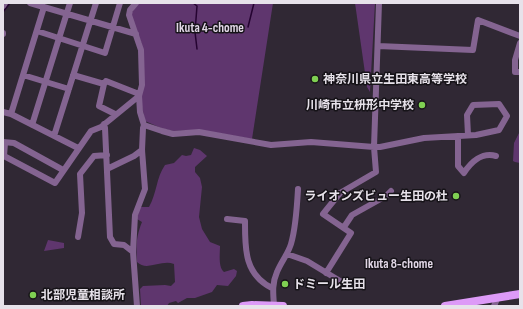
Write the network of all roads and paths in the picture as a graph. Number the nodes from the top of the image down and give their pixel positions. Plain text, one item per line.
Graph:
1 (5, 3) edge
2 (30, 3) edge
3 (70, 3) edge
4 (96, 3) edge
5 (120, 3) edge
6 (136, 3) edge
7 (380, 3) edge
8 (3, 6) edge
9 (48, 6) edge
10 (67, 14) junction
11 (90, 21) junction
12 (113, 28) junction
13 (37, 32) junction
14 (136, 34) junction
15 (520, 36) edge
16 (59, 38) junction
17 (520, 43) edge
18 (82, 46) junction
19 (378, 46) junction
20 (520, 72) edge
21 (23, 75) junction
22 (73, 75) junction
23 (46, 82) junction
24 (104, 84) junction
25 (69, 89) junction
26 (139, 95) junction
27 (3, 112) edge
28 (11, 114) junction
29 (115, 114) junction
30 (104, 124) junction
31 (32, 125) junction
32 (144, 125) junction
33 (468, 135) junction
34 (54, 136) junction
35 (458, 136) junction
36 (4, 143) edge
37 (374, 147) junction
38 (78, 148) junction
39 (142, 150) junction
40 (106, 155) junction
41 (496, 156) dead end
42 (107, 169) junction
43 (63, 170) junction
44 (298, 189) dead end
45 (391, 191) dead end
46 (227, 219) dead end
47 (344, 227) junction
48 (78, 237) dead end
49 (132, 252) junction
50 (287, 254) junction
51 (326, 273) junction
52 (350, 287) dead end
53 (272, 288) junction
54 (520, 294) edge
55 (520, 298) edge
56 (496, 302) edge
57 (274, 305) edge
58 (137, 306) edge
59 (243, 306) edge
60 (283, 306) edge
61 (445, 306) edge

1 - 8 street
2 - 9 street
3 - 10 street
4 - 11 street
5 - 12 street
6 - 14 street
7 - 19 street
9 - 10 street
9 - 13 street
10 - 11 street
10 - 16 street
11 - 12 street
11 - 18 street
12 - 14 street
12 - 18 street
13 - 16 street
13 - 21 street
14 - 26 street
15 - 19 street
16 - 18 street
16 - 23 street
17 - 20 street
18 - 22 street
19 - 37 street
21 - 23 street
21 - 28 street
22 - 24 street
22 - 25 street
23 - 25 street
23 - 31 street
24 - 26 street
24 - 29 street
25 - 34 street
26 - 29 street
26 - 32 street
27 - 28 street
28 - 31 street
29 - 30 street
30 - 38 street
30 - 40 street
31 - 34 street
32 - 37 street
32 - 39 street
33 - 33 street
33 - 35 street
34 - 38 street
35 - 37 street
35 - 41 street
36 - 43 street
36 - 43 street
37 - 47 street
38 - 43 street
39 - 42 street
39 - 49 street
40 - 42 street
40 - 48 street
42 - 49 street
44 - 50 street
45 - 47 street
46 - 53 street
47 - 51 street
49 - 58 street
50 - 51 street
50 - 53 street
51 - 52 street
53 - 57 street
54 - 56 main road
55 - 56 main road
56 - 61 main road
57 - 59 main road
57 - 60 main road

